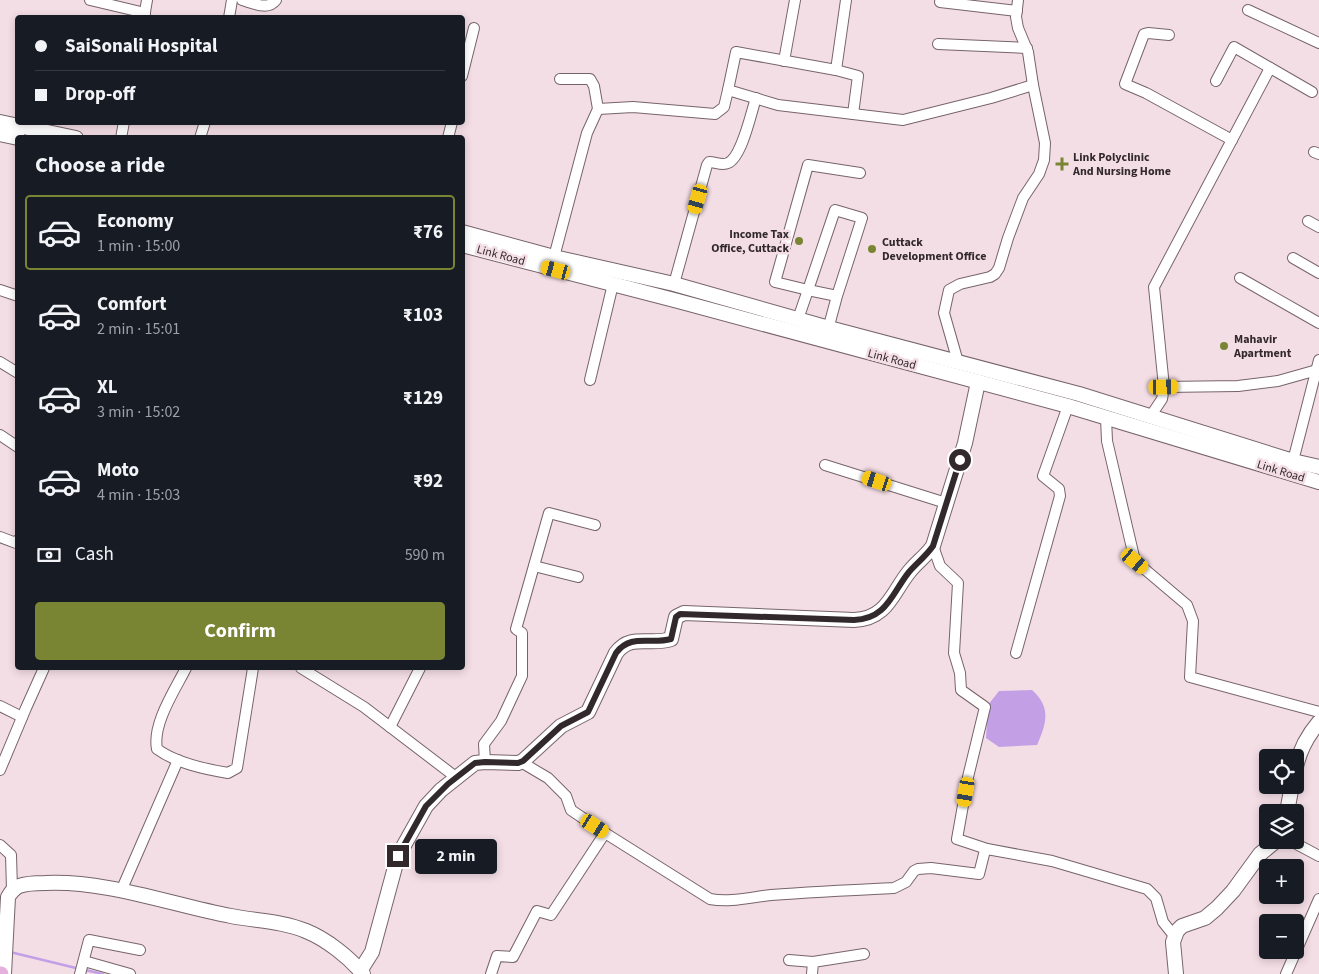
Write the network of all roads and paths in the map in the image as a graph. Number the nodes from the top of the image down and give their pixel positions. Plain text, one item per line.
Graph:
1 (90, 0) edge
2 (148, 0) edge
3 (232, 0) edge
4 (242, 0) edge
5 (276, 0) edge
6 (795, 0) edge
7 (846, 0) edge
8 (940, 2) dead end
9 (1017, 5) edge
10 (1248, 10) dead end
11 (144, 15) edge
12 (230, 15) edge
13 (474, 28) dead end
14 (1169, 35) dead end
15 (1319, 42) edge
16 (938, 44) dead end
17 (1027, 48) junction
18 (784, 61) junction
19 (465, 62) edge
20 (1270, 68) junction
21 (836, 70) junction
22 (560, 79) dead end
23 (1216, 81) dead end
24 (1033, 85) junction
25 (728, 90) junction
26 (1312, 92) dead end
27 (756, 98) junction
28 (598, 109) junction
29 (853, 114) junction
30 (0, 122) edge
31 (0, 134) edge
32 (62, 135) edge
33 (15, 137) edge
34 (1232, 140) junction
35 (860, 173) dead end
36 (1308, 221) dead end
37 (1319, 227) edge
38 (465, 233) edge
39 (465, 246) edge
40 (554, 257) junction
41 (1293, 258) dead end
42 (1319, 273) edge
43 (1240, 278) dead end
44 (613, 284) junction
45 (674, 284) junction
46 (0, 290) edge
47 (808, 290) junction
48 (15, 295) edge
49 (837, 296) junction
50 (798, 320) junction
51 (1319, 323) edge
52 (827, 335) junction
53 (0, 362) edge
54 (958, 362) junction
55 (1318, 364) edge
56 (15, 371) edge
57 (590, 380) dead end
58 (978, 382) junction
59 (1164, 387) junction
60 (1068, 406) junction
61 (1106, 418) junction
62 (1142, 419) junction
63 (0, 435) edge
64 (15, 446) edge
65 (1293, 461) junction
66 (1318, 464) edge
67 (825, 465) dead end
68 (1319, 482) edge
69 (946, 503) junction
70 (595, 525) dead end
71 (0, 536) edge
72 (15, 542) edge
73 (933, 546) junction
74 (534, 566) junction
75 (578, 577) dead end
76 (1016, 653) dead end
77 (43, 670) edge
78 (185, 670) edge
79 (253, 670) edge
80 (304, 670) edge
81 (419, 670) edge
82 (0, 706) edge
83 (1319, 712) edge
84 (22, 717) junction
85 (1319, 722) edge
86 (390, 727) junction
87 (1302, 749) edge
88 (178, 760) junction
89 (485, 762) junction
90 (521, 762) junction
91 (0, 770) edge
92 (456, 778) junction
93 (606, 834) junction
94 (0, 845) edge
95 (1304, 848) edge
96 (987, 849) junction
97 (1266, 849) edge
98 (1319, 856) edge
99 (12, 890) junction
100 (122, 891) junction
101 (1319, 899) edge
102 (1175, 937) junction
103 (140, 950) dead end
104 (864, 954) dead end
105 (789, 960) dead end
106 (812, 962) junction
107 (82, 967) edge
108 (2, 970) edge
109 (362, 972) edge
110 (130, 974) edge
111 (491, 974) edge
112 (812, 974) edge
113 (1176, 974) edge
114 (1286, 974) edge

1 - 11 street
2 - 11 street
3 - 12 street
4 - 5 street
6 - 18 street
7 - 21 street
8 - 9 street
9 - 17 street
10 - 15 street
13 - 19 street
14 - 34 street
16 - 17 street
17 - 24 street
18 - 21 street
18 - 25 street
20 - 23 street
20 - 26 street
20 - 34 street
21 - 29 street
22 - 28 street
24 - 29 street
24 - 54 street
25 - 27 street
25 - 28 street
27 - 29 street
27 - 45 street
28 - 40 street
30 - 32 main road
31 - 33 main road
34 - 59 street
35 - 47 street
36 - 37 street
38 - 40 main road, Link Road
39 - 44 main road, Link Road
40 - 45 main road, Link Road
41 - 42 street
43 - 51 street
44 - 52 main road, Link Road
44 - 57 street
45 - 50 main road, Link Road
46 - 48 street
47 - 49 street
47 - 49 street
47 - 50 street
49 - 52 street
50 - 52 main road, Link Road
52 - 54 main road, Link Road
52 - 58 main road, Link Road
53 - 56 street
54 - 62 main road, Link Road
55 - 59 street
55 - 65 street
58 - 60 main road, Link Road
58 - 69 main road
59 - 62 street
60 - 61 main road, Link Road
60 - 76 street
61 - 62 main road, Link Road
61 - 83 street
62 - 65 main road, Link Road
62 - 68 main road, Link Road
63 - 64 street
65 - 66 main road, Link Road
67 - 69 street
69 - 73 main road
70 - 74 street
71 - 72 street
73 - 90 main road
73 - 96 street
74 - 75 street
74 - 89 street
77 - 84 street
78 - 88 street
79 - 88 street
80 - 86 street
81 - 86 street
82 - 84 street
84 - 91 street
85 - 87 main road
86 - 92 street
88 - 100 street
89 - 90 main road
89 - 92 main road
90 - 93 street
92 - 109 main road
93 - 96 street
93 - 111 street
94 - 99 street
95 - 98 street
96 - 102 street
97 - 102 main road
99 - 100 main road
99 - 108 main road
100 - 109 main road
101 - 114 street
102 - 113 main road
103 - 107 street
104 - 106 street
105 - 106 street
106 - 112 street
107 - 110 street

